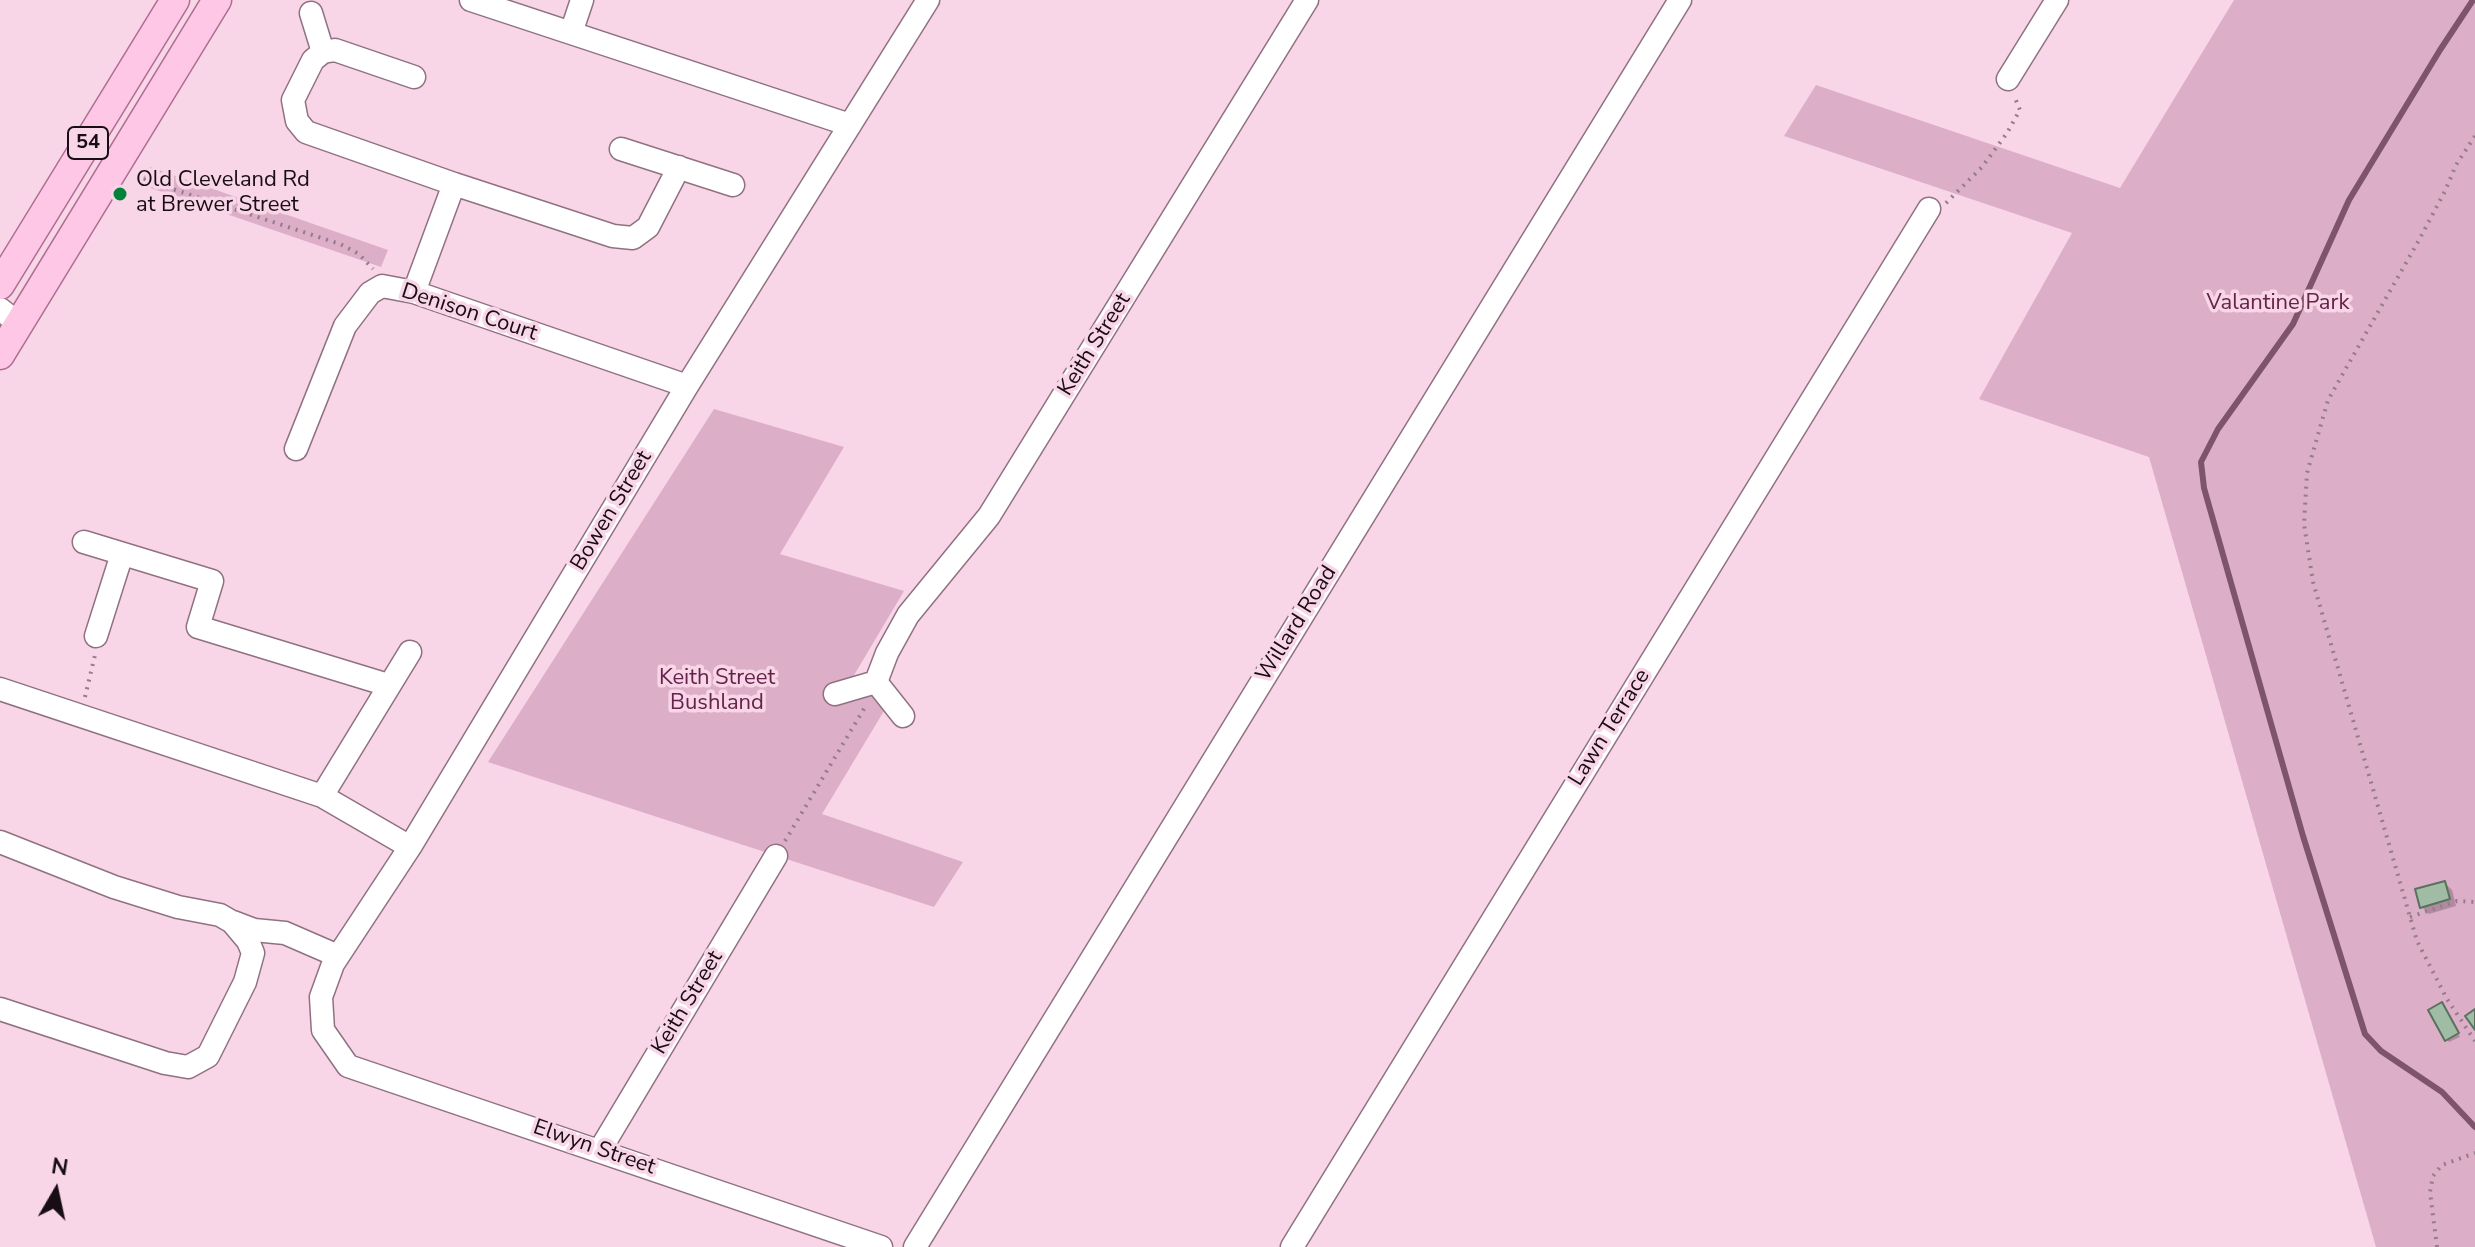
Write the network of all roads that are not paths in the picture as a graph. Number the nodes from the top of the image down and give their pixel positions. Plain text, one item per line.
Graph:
1 (175, 0) edge
2 (217, 0) edge
3 (471, 0) edge
4 (582, 0) edge
5 (928, 0) edge
6 (1307, 0) edge
7 (1680, 0) edge
8 (2057, 0) edge
9 (311, 13) dead end
10 (571, 33) junction
11 (323, 52) junction
12 (414, 77) dead end
13 (2008, 79) road end
14 (850, 125) junction
15 (621, 149) dead end
16 (679, 167) junction
17 (454, 184) junction
18 (733, 185) dead end
19 (1929, 209) road end
20 (0, 285) edge
21 (414, 292) junction
22 (9, 317) edge
23 (0, 355) edge
24 (687, 386) junction
25 (296, 449) dead end
26 (84, 542) dead end
27 (122, 554) junction
28 (96, 636) road end
29 (410, 652) dead end
30 (876, 682) junction
31 (388, 685) junction
32 (0, 689) edge
33 (835, 694) dead end
34 (903, 716) dead end
35 (322, 796) junction
36 (0, 842) edge
37 (410, 847) junction
38 (776, 856) road end
39 (232, 922) junction
40 (253, 953) junction
41 (335, 960) junction
42 (0, 1009) edge
43 (323, 1030) joint
44 (600, 1150) junction
45 (881, 1247) edge
46 (915, 1247) edge
47 (1292, 1247) edge

1 - 20 main road, 54
2 - 22 main road, 54
3 - 10 street
4 - 10 street
5 - 14 street, Bowen Street
6 - 30 street, Keith Street
7 - 46 street, Willard Road
8 - 13 street
9 - 11 street
10 - 14 street
11 - 12 street
11 - 17 street
14 - 24 street, Bowen Street
15 - 16 street
16 - 17 street
16 - 18 street
17 - 21 street
19 - 47 street, Lawn Terrace
21 - 24 street, Denison Court
21 - 25 street, Denison Court
22 - 23 main road, 54
24 - 37 street, Bowen Street
26 - 27 street
27 - 28 street
27 - 31 street
29 - 31 street
30 - 33 street
30 - 34 street
31 - 35 street
32 - 35 street
35 - 37 street
36 - 39 street
37 - 41 street, Bowen Street
38 - 44 street, Keith Street
39 - 40 street
39 - 41 street
40 - 41 street
40 - 42 street
41 - 43 street, Bowen Street
43 - 44 street, Elwyn Street
44 - 45 street, Elwyn Street

